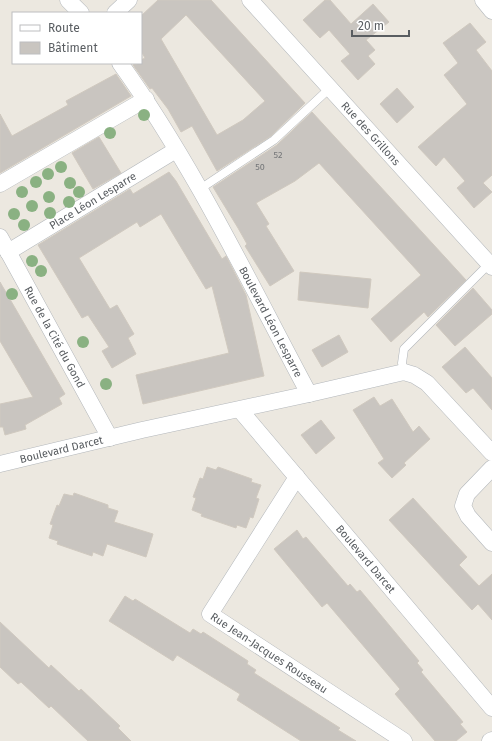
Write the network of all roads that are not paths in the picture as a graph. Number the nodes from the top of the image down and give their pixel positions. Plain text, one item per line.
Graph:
1 (68, 0) edge
2 (129, 0) edge
3 (250, 0) edge
4 (483, 0) edge
5 (492, 11) edge
6 (80, 12) edge
7 (116, 12) edge
8 (121, 64) edge
9 (330, 88) junction
10 (146, 98) junction
11 (176, 150) junction
12 (0, 184) edge
13 (200, 189) junction
14 (0, 237) edge
15 (8, 252) junction
16 (490, 266) edge
17 (404, 372) junction
18 (309, 394) junction
19 (240, 410) junction
20 (110, 438) junction
21 (492, 453) edge
22 (0, 464) edge
23 (492, 468) edge
24 (296, 477) junction
25 (492, 543) edge
26 (492, 708) edge
27 (404, 741) edge

1 - 6 street
2 - 7 street
3 - 9 street, Rue des Grillons
4 - 5 street
8 - 10 street, Boulevard Léon Lesparre
9 - 13 lane
9 - 16 street, Rue des Grillons
10 - 11 street, Boulevard Léon Lesparre
10 - 12 street
11 - 13 street, Boulevard Léon Lesparre
11 - 15 street, Place Léon Lesparre
13 - 18 street, Boulevard Léon Lesparre
14 - 15 street, Rue de la Cité du Gond
15 - 20 street, Rue de la Cité du Gond
16 - 17 lane
17 - 18 street
17 - 21 street
18 - 19 street, Boulevard Darcet
19 - 20 street, Boulevard Darcet
19 - 24 street, Boulevard Darcet
20 - 22 street, Boulevard Darcet
23 - 25 street
24 - 26 street, Boulevard Darcet
24 - 27 street, Rue Jean-Jacques Rousseau

